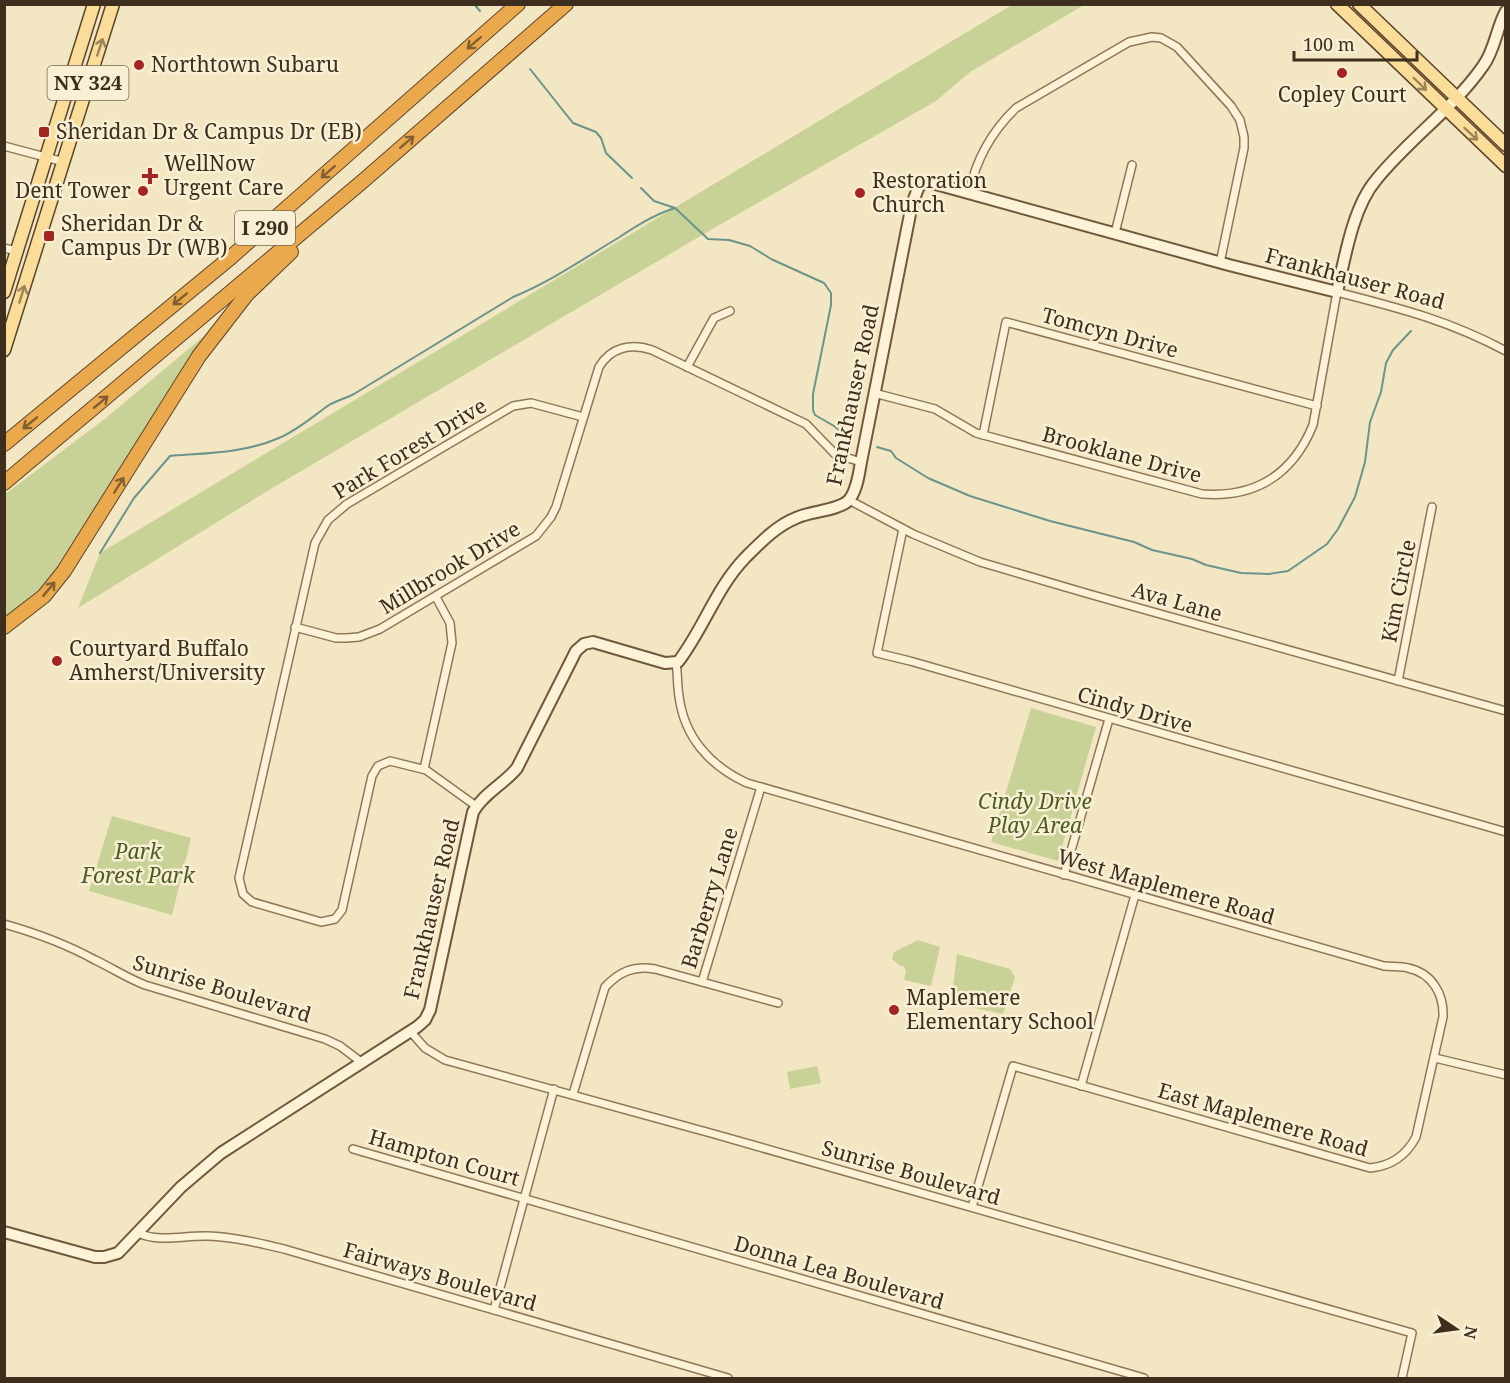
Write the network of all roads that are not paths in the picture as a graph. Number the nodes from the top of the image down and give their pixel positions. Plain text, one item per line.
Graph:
1 (94, 4) edge
2 (113, 4) edge
3 (518, 4) edge
4 (566, 4) edge
5 (1337, 4) edge
6 (1359, 4) edge
7 (1506, 11) edge
8 (1457, 99) junction
9 (1446, 110) junction
10 (1506, 145) edge
11 (4, 146) edge
12 (47, 157) junction
13 (64, 162) junction
14 (1132, 165) dead end
15 (1506, 166) edge
16 (363, 181) junction
17 (969, 194) junction
18 (1115, 233) junction
19 (4, 248) edge
20 (17, 251) junction
21 (1220, 263) junction
22 (4, 291) edge
23 (1337, 292) junction
24 (730, 311) dead end
25 (4, 350) edge
26 (1506, 351) edge
27 (687, 367) junction
28 (874, 393) junction
29 (1317, 406) junction
30 (583, 417) junction
31 (983, 435) junction
32 (4, 444) edge
33 (861, 462) junction
34 (7, 482) edge
35 (849, 500) junction
36 (1432, 507) dead end
37 (903, 529) junction
38 (436, 597) junction
39 (4, 627) edge
40 (295, 627) junction
41 (676, 663) junction
42 (1398, 681) junction
43 (1506, 711) edge
44 (1109, 719) junction
45 (424, 769) junction
46 (761, 787) junction
47 (476, 807) junction
48 (1506, 832) edge
49 (1064, 875) junction
50 (1135, 895) junction
51 (4, 924) edge
52 (702, 982) junction
53 (778, 1003) dead end
54 (410, 1031) junction
55 (1435, 1058) junction
56 (361, 1062) junction
57 (1506, 1075) edge
58 (1080, 1086) junction
59 (554, 1089) junction
60 (573, 1094) junction
61 (353, 1149) dead end
62 (525, 1198) junction
63 (972, 1207) junction
64 (4, 1232) edge
65 (138, 1233) junction
66 (494, 1310) junction
67 (728, 1378) edge
68 (1144, 1378) edge
69 (1402, 1378) edge

1 - 12 main road, NY 324
13 -> 2 main road, NY 324
3 -> 32 highway, I 290
16 -> 4 highway, I 290
5 -> 9 main road
6 - 8 main road
7 - 8 street
8 - 9 street
8 - 10 main road
9 -> 15 main road
9 - 23 street
11 - 12 street
12 - 13 street
12 - 20 main road, NY 324
25 -> 13 main road, NY 324
14 - 18 street
34 -> 16 highway, I 290
39 -> 16 highway
17 - 18 street, Frankhauser Road
17 - 21 street
17 - 28 street, Frankhauser Road
18 - 21 street, Frankhauser Road
19 - 20 street
20 - 22 main road, NY 324
21 - 23 street, Frankhauser Road
23 - 26 street, Frankhauser Road
23 - 29 street, Brooklane Drive
24 - 27 street
27 - 30 street, Millbrook Drive
27 - 33 street, Millbrook Drive
28 - 31 street, Brooklane Drive
28 - 33 street, Frankhauser Road
29 - 31 street, Brooklane Drive
29 - 31 street, Tomcyn Drive
30 - 38 street, Millbrook Drive
30 - 40 street, Park Forest Drive
33 - 35 street, Frankhauser Road
35 - 37 street, Ava Lane
35 - 41 street, Frankhauser Road
36 - 42 street, Kim Circle
37 - 42 street, Ava Lane
37 - 44 street, Cindy Drive
38 - 40 street, Millbrook Drive
38 - 45 street
40 - 45 street, Park Forest Drive
41 - 46 street, West Maplemere Road
41 - 47 street, Frankhauser Road
42 - 43 street, Ava Lane
44 - 48 street, Cindy Drive
44 - 49 street
45 - 47 street, Park Forest Drive
46 - 49 street, West Maplemere Road
46 - 52 street, Barberry Lane
47 - 54 street, Frankhauser Road
49 - 50 street, West Maplemere Road
50 - 55 street, West Maplemere Road
50 - 58 street
51 - 56 street, Sunrise Boulevard
52 - 53 street
52 - 60 street, Barberry Lane
54 - 56 street, Frankhauser Road
54 - 59 street, Sunrise Boulevard
55 - 57 street
55 - 58 street, East Maplemere Road
56 - 65 street, Frankhauser Road
58 - 63 street, East Maplemere Road
59 - 60 street, Sunrise Boulevard
59 - 62 street
60 - 63 street, Sunrise Boulevard
61 - 62 street, Hampton Court
62 - 66 street
62 - 68 street, Donna Lea Boulevard
63 - 69 street, Sunrise Boulevard
64 - 65 street, Frankhauser Road
65 - 66 street, Fairways Boulevard
66 - 67 street, Fairways Boulevard

